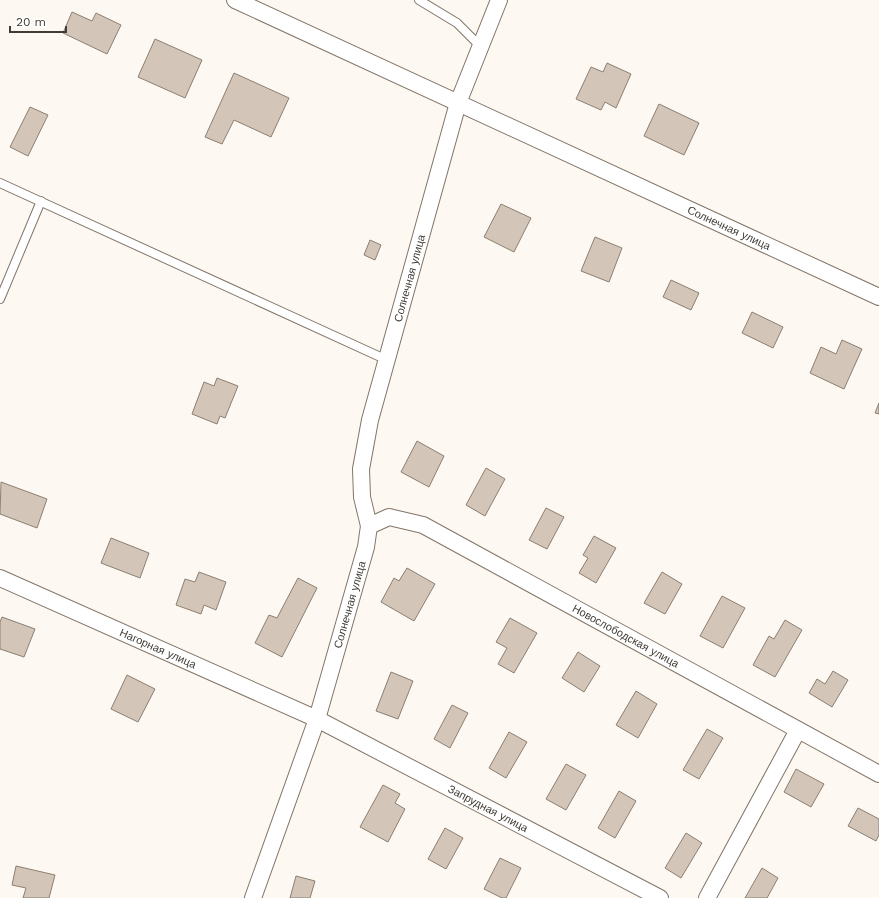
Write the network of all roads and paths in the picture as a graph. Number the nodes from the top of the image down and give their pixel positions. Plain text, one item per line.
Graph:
1 (235, 0) edge
2 (419, 0) edge
3 (499, 0) edge
4 (481, 46) junction
5 (458, 103) junction
6 (0, 183) edge
7 (41, 201) junction
8 (879, 297) edge
9 (0, 299) edge
10 (387, 360) junction
11 (369, 526) junction
12 (0, 578) edge
13 (317, 719) junction
14 (798, 730) junction
15 (879, 774) edge
16 (253, 898) edge
17 (660, 898) edge
18 (707, 898) edge

1 - 5 street
2 - 4 lane
3 - 4 street
4 - 5 street
5 - 8 street, Солнечная улица
5 - 10 street, Солнечная улица
6 - 7 lane
7 - 9 lane
7 - 10 lane
10 - 11 street, Солнечная улица
11 - 13 street, Солнечная улица
11 - 14 street, Новослободская улица
12 - 13 street, Нагорная улица
13 - 16 street, Солнечная улица
13 - 17 street, Запрудная улица
14 - 15 street, Новослободская улица
14 - 18 street

